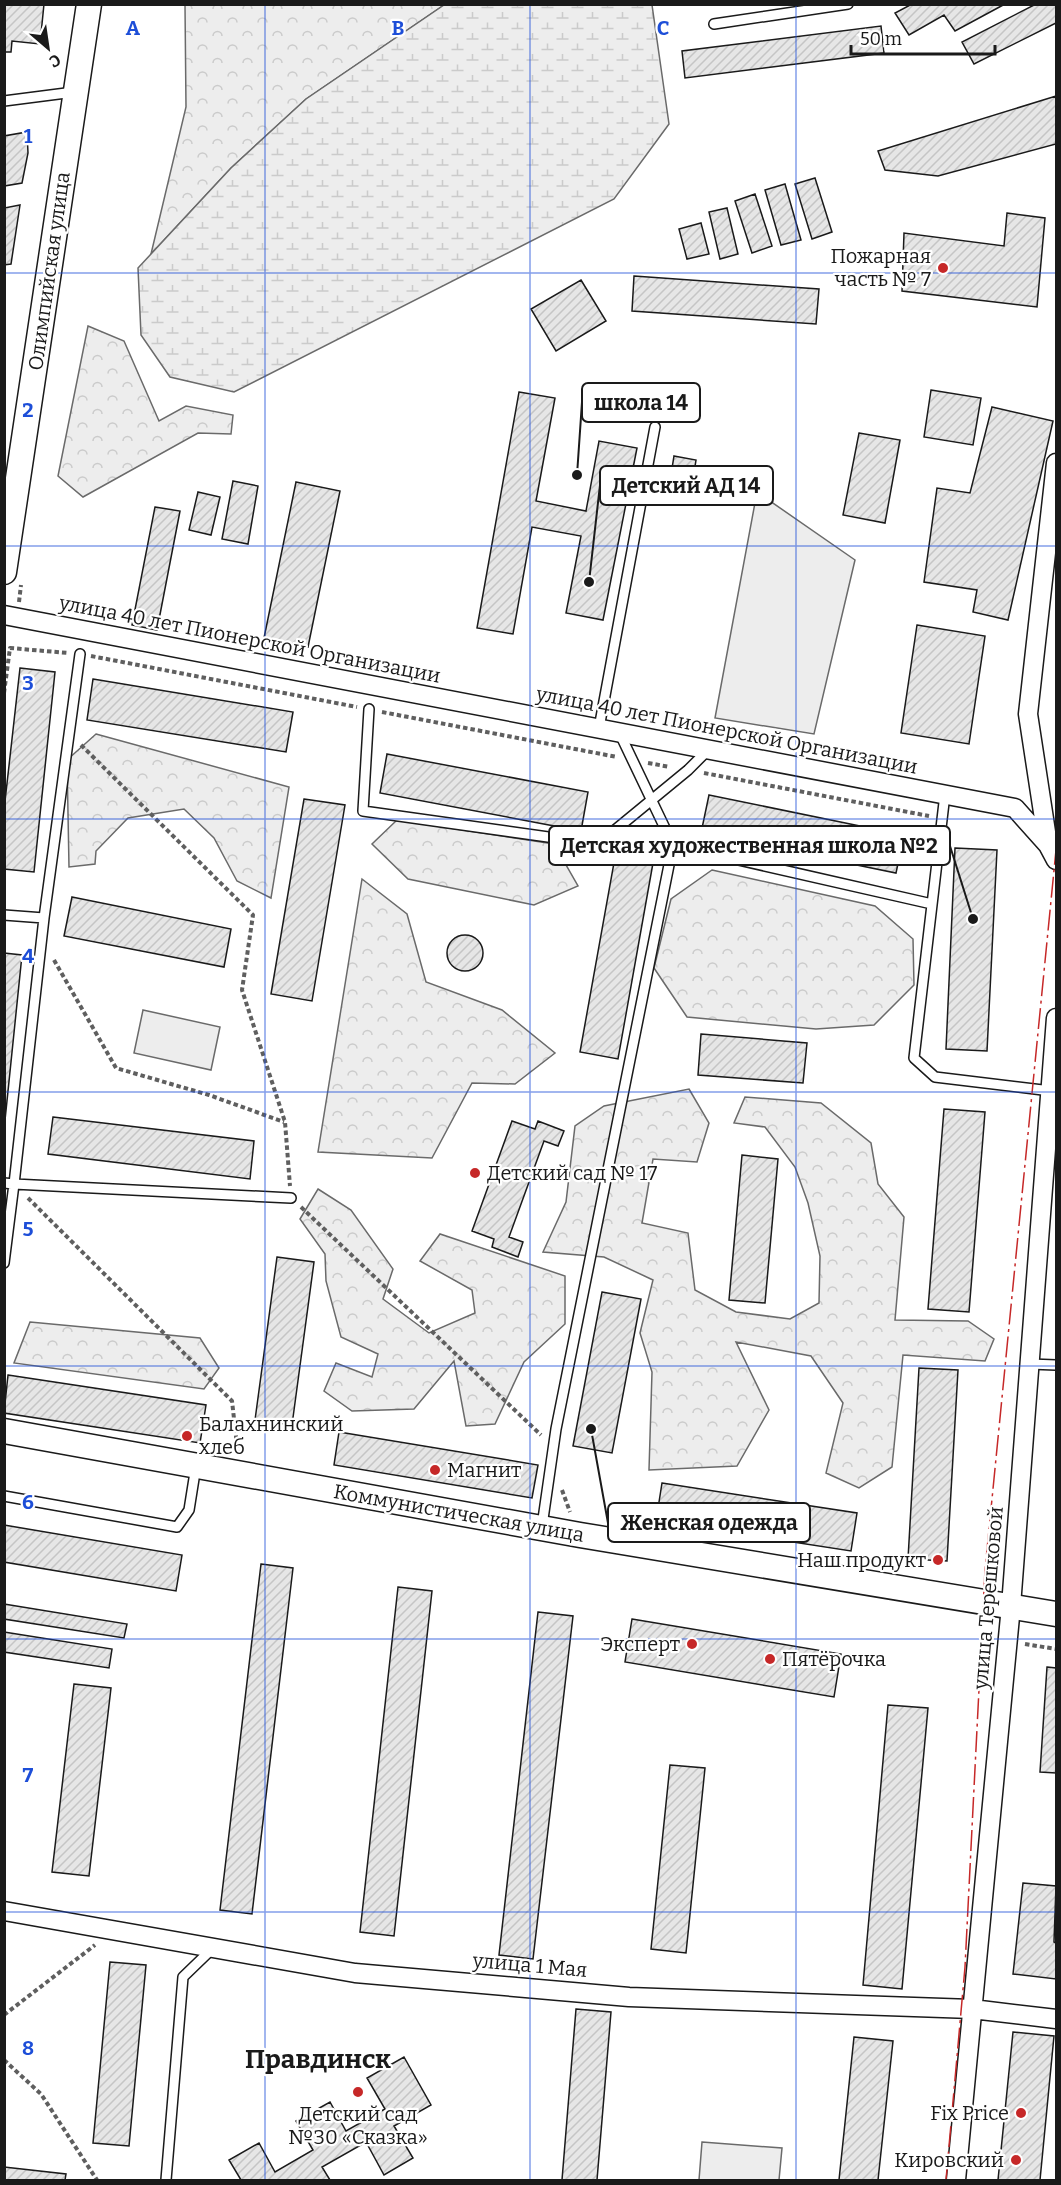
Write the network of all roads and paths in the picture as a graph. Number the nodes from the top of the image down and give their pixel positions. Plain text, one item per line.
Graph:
1 (89, 4) edge
2 (848, 4) edge
3 (714, 24) dead end
4 (76, 92) junction
5 (4, 101) edge
6 (655, 427) dead end
7 (1056, 463) edge
8 (13, 576) edge
9 (30, 607) dead end
10 (4, 615) edge
11 (80, 654) junction
12 (4, 693) edge
13 (369, 709) junction
14 (599, 728) junction
15 (619, 732) junction
16 (71, 735) junction
17 (708, 749) junction
18 (633, 760) junction
19 (688, 770) junction
20 (945, 794) junction
21 (651, 798) junction
22 (942, 819) junction
23 (673, 845) junction
24 (1053, 848) edge
25 (932, 904) junction
26 (4, 915) edge
27 (44, 918) junction
28 (42, 938) junction
29 (1056, 1018) edge
30 (1055, 1054) edge
31 (1051, 1091) junction
32 (285, 1122) junction
33 (9, 1183) edge
34 (291, 1198) junction
35 (4, 1263) edge
36 (1030, 1364) junction
37 (1056, 1365) edge
38 (4, 1431) edge
39 (238, 1457) dead end
40 (553, 1465) junction
41 (196, 1466) junction
42 (4, 1497) edge
43 (570, 1512) dead end
44 (542, 1528) junction
45 (1011, 1606) junction
46 (1056, 1614) edge
47 (1007, 1641) junction
48 (1056, 1649) edge
49 (4, 1911) edge
50 (114, 1930) junction
51 (213, 1948) junction
52 (972, 2009) junction
53 (4, 2015) edge
54 (1056, 2019) edge
55 (4, 2060) edge
56 (97, 2181) edge
57 (166, 2181) edge
58 (956, 2181) edge

1 - 4 street, Олимпийская улица
2 - 3 lane
4 - 5 lane
4 - 8 street, Олимпийская улица
6 - 14 lane
7 - 24 street, улица 40 лет Пионерской Организации
8 - 9 path
10 - 14 street, улица 40 лет Пионерской Организации
11 - 12 path
11 - 13 path
11 - 16 lane
13 - 18 path
13 - 21 lane
14 - 15 street, улица 40 лет Пионерской Организации
15 - 17 street, улица 40 лет Пионерской Организации
15 - 18 lane
16 - 27 lane
16 - 32 path
17 - 19 lane
17 - 20 street, улица 40 лет Пионерской Организации
18 - 19 path
18 - 21 lane
19 - 21 lane
19 - 22 path
20 - 22 lane
20 - 24 street, улица 40 лет Пионерской Организации
21 - 23 lane
22 - 25 lane
23 - 25 lane
23 - 40 lane
25 - 31 lane
26 - 27 lane
27 - 28 lane
28 - 32 path
28 - 33 lane
29 - 30 street, улица Терешковой
30 - 31 street, улица Терешковой
31 - 36 street, улица Терешковой
32 - 34 path
33 - 34 lane
33 - 35 lane
33 - 39 path
34 - 40 path
36 - 37 lane
36 - 45 street, улица Терешковой
38 - 41 street, Коммунистическая улица
40 - 43 path
40 - 44 lane
41 - 42 lane
41 - 44 street, Коммунистическая улица
44 - 45 street, Коммунистическая улица
45 - 46 street, Коммунистическая улица
45 - 47 street, улица Терешковой
47 - 48 path
47 - 52 street, улица Терешковой
49 - 50 street, улица 1 Мая
50 - 51 street, улица 1 Мая
50 - 53 path
51 - 52 street, улица 1 Мая
51 - 57 lane
52 - 54 street, улица 1 Мая
52 - 58 street, улица Терешковой
55 - 56 path

